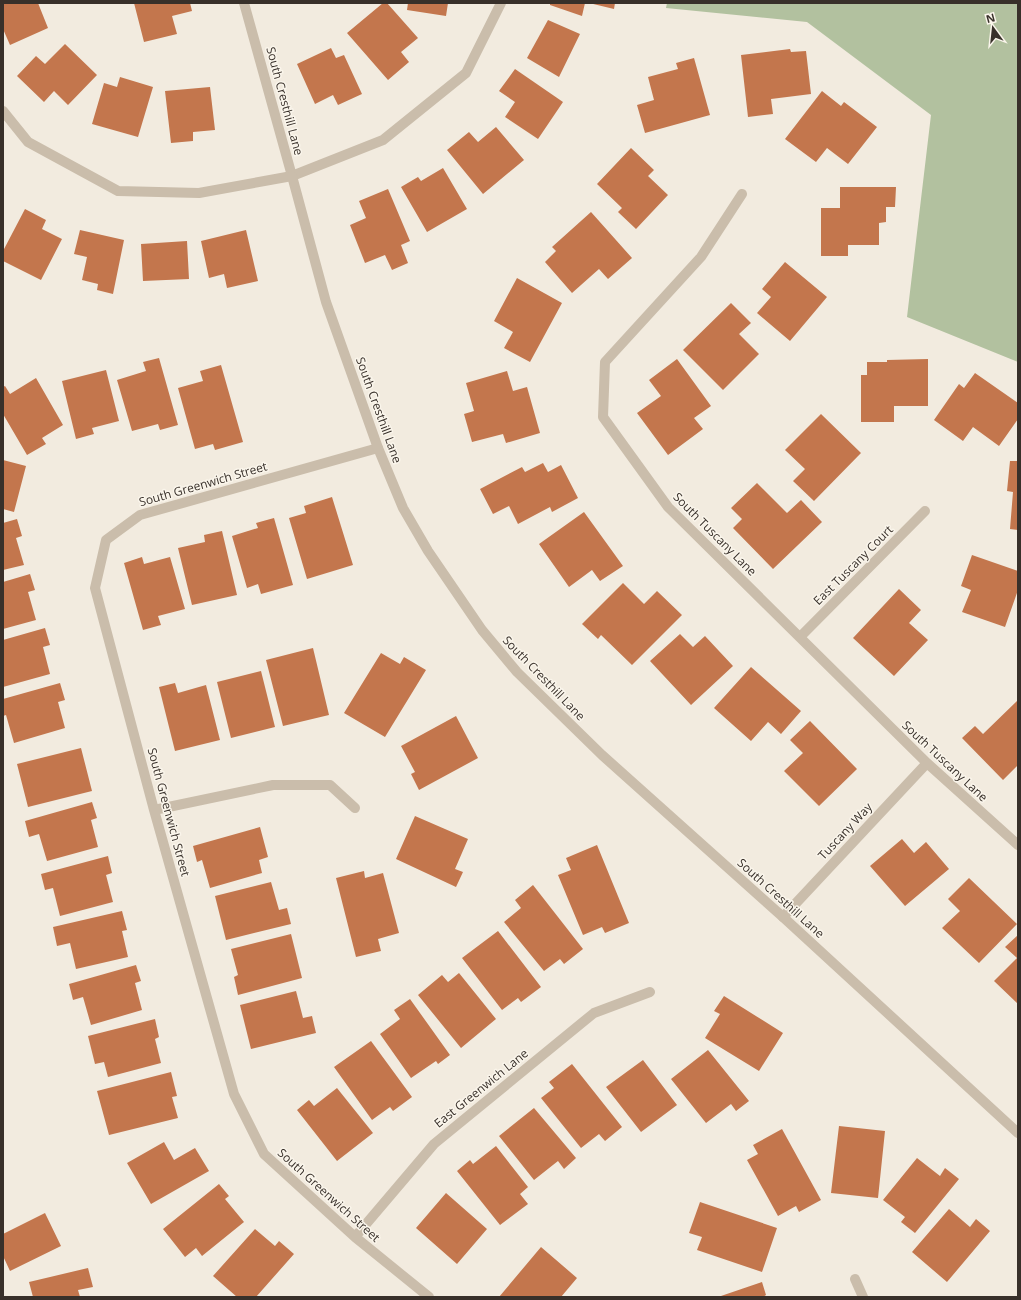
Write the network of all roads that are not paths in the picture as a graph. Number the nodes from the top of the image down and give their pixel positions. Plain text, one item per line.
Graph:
1 (244, 3) edge
2 (501, 3) edge
3 (3, 111) edge
4 (292, 176) junction
5 (742, 194) dead end
6 (378, 448) junction
7 (925, 511) dead end
8 (800, 637) junction
9 (926, 763) junction
10 (355, 808) dead end
11 (154, 810) junction
12 (1018, 846) edge
13 (783, 917) junction
14 (650, 992) dead end
15 (1018, 1133) edge
16 (355, 1237) junction
17 (856, 1279) dead end
18 (429, 1297) edge
19 (863, 1297) edge

1 - 4 street, South Cresthill Lane
2 - 4 street
3 - 4 street
4 - 6 street, South Cresthill Lane
5 - 8 street, South Tuscany Lane
6 - 11 street, South Greenwich Street
6 - 13 street, South Cresthill Lane
7 - 8 street, East Tuscany Court
8 - 9 street, South Tuscany Lane
9 - 12 street, South Tuscany Lane
9 - 13 street, Tuscany Way
10 - 11 street
11 - 16 street, South Greenwich Street
13 - 15 street, South Cresthill Lane
14 - 16 street, East Greenwich Lane
16 - 18 street, South Greenwich Street
17 - 19 street

